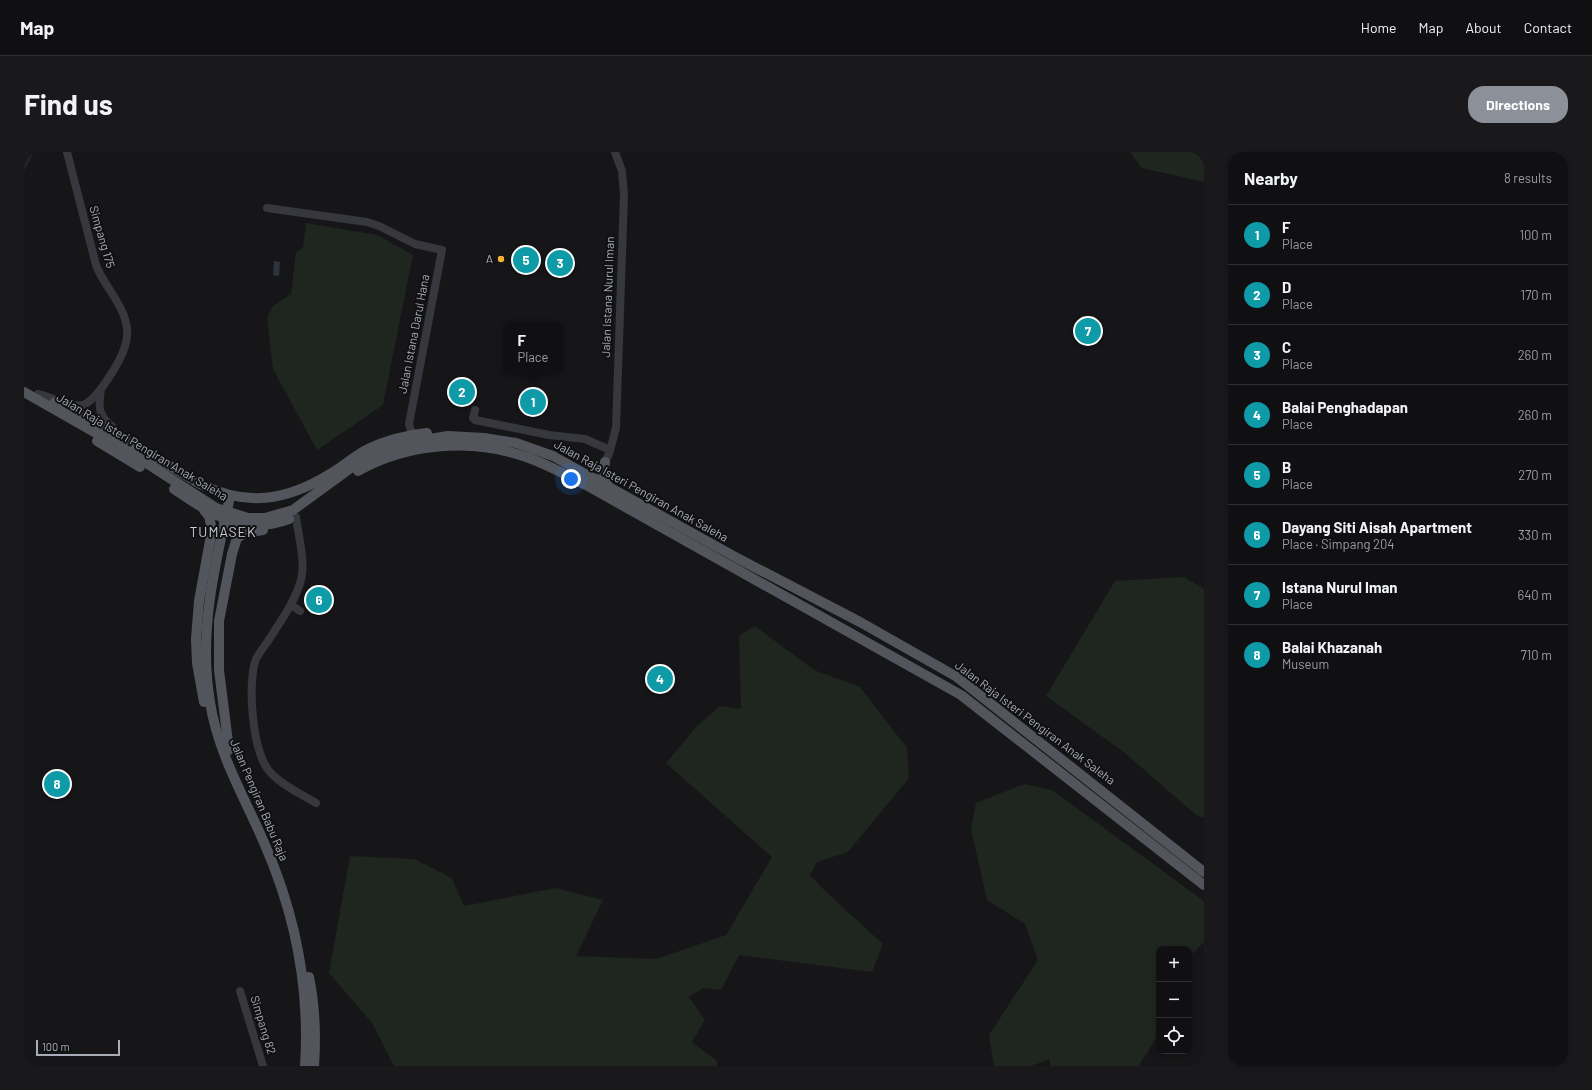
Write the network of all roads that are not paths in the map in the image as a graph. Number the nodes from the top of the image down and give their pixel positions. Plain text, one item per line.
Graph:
1 (67, 152) edge
2 (615, 152) edge
3 (267, 208) dead end
4 (101, 389) junction
5 (24, 391) edge
6 (38, 394) junction
7 (24, 399) edge
8 (474, 410) dead end
9 (409, 424) junction
10 (415, 434) junction
11 (464, 436) junction
12 (389, 441) junction
13 (134, 444) junction
14 (610, 447) junction
15 (605, 462) junction
16 (592, 480) junction
17 (609, 487) junction
18 (233, 497) junction
19 (203, 509) junction
20 (296, 517) junction
21 (282, 522) junction
22 (210, 546) junction
23 (232, 554) junction
24 (290, 605) junction
25 (300, 610) dead end
26 (226, 752) junction
27 (316, 803) dead end
28 (1204, 872) edge
29 (1204, 885) edge
30 (240, 991) dead end
31 (263, 1066) edge
32 (305, 1066) edge
33 (314, 1066) edge

1 - 4 street, Simpang 175
2 - 14 street, Jalan Istana Nurul Iman
3 - 9 street, Jalan Istana Darul Hana
4 - 6 street, Simpang 175
4 - 13 street, Simpang 175
5 - 6 main road
5 - 11 main road, Jalan Raja Isteri Pengiran Anak Saleha
6 - 13 main road
7 - 19 main road, Jalan Raja Isteri Pengiran Anak Saleha
8 - 14 street
9 - 10 street
9 - 12 street
10 - 11 main road
10 - 12 main road
11 - 16 main road, Jalan Raja Isteri Pengiran Anak Saleha
12 - 18 main road
13 - 18 main road
14 - 15 street, Jalan Istana Nurul Iman
14 - 16 street, Jalan Istana Nurul Iman
15 - 16 street, Jalan Istana Nurul Iman
15 - 17 main road
16 - 17 main road, Jalan Raja Isteri Pengiran Anak Saleha
16 - 20 main road, Jalan Raja Isteri Pengiran Anak Saleha
16 - 29 main road, Jalan Raja Isteri Pengiran Anak Saleha
17 - 28 main road, Jalan Raja Isteri Pengiran Anak Saleha
18 - 26 main road, Jalan Pengiran Babu Raja
19 - 21 main road, Jalan Raja Isteri Pengiran Anak Saleha
19 - 22 main road
20 - 21 main road, Jalan Raja Isteri Pengiran Anak Saleha
20 - 24 street
21 - 23 main road
22 - 23 main road
22 - 26 main road
23 - 26 main road
24 - 25 street
24 - 27 street
26 - 32 main road, Jalan Pengiran Babu Raja
26 - 33 main road, Jalan Pengiran Babu Raja
30 - 31 street, Simpang 82

